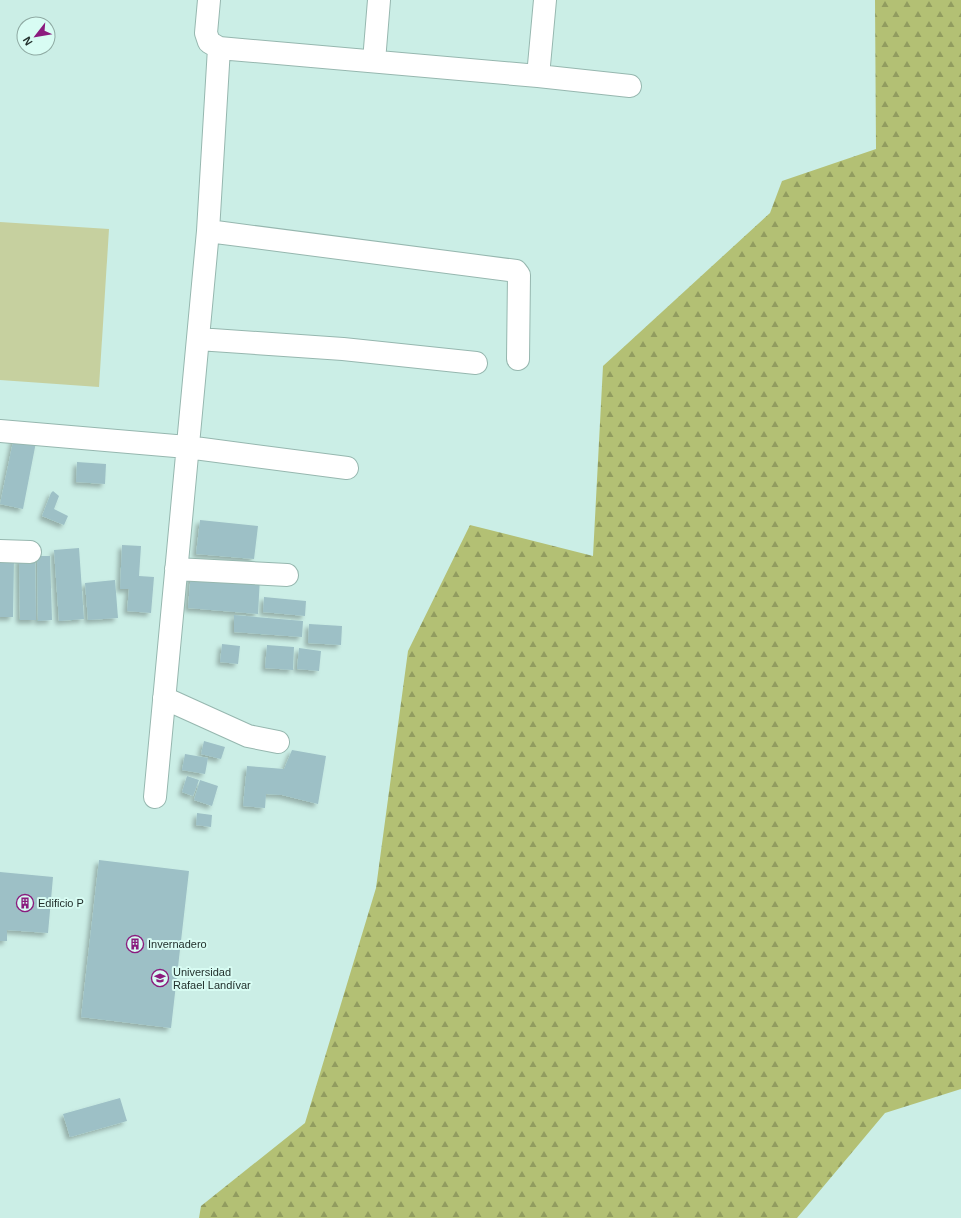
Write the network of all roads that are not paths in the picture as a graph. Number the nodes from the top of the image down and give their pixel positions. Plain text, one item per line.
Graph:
1 (209, 0) edge
2 (379, 0) edge
3 (545, 0) edge
4 (218, 48) junction
5 (374, 61) junction
6 (538, 76) junction
7 (630, 86) dead end
8 (208, 231) junction
9 (198, 339) junction
10 (518, 359) dead end
11 (476, 363) dead end
12 (0, 431) edge
13 (187, 447) junction
14 (347, 468) dead end
15 (0, 551) edge
16 (30, 552) dead end
17 (176, 569) junction
18 (287, 575) dead end
19 (164, 698) junction
20 (278, 742) dead end
21 (154, 797) dead end

1 - 4 street
2 - 5 street
3 - 6 street
4 - 5 street
4 - 8 street
5 - 6 street
6 - 7 street
8 - 9 street
8 - 10 street
9 - 11 street
9 - 13 street
12 - 13 street
13 - 14 street
13 - 17 street
15 - 16 street
17 - 18 street
17 - 19 street
19 - 20 street
19 - 21 street

